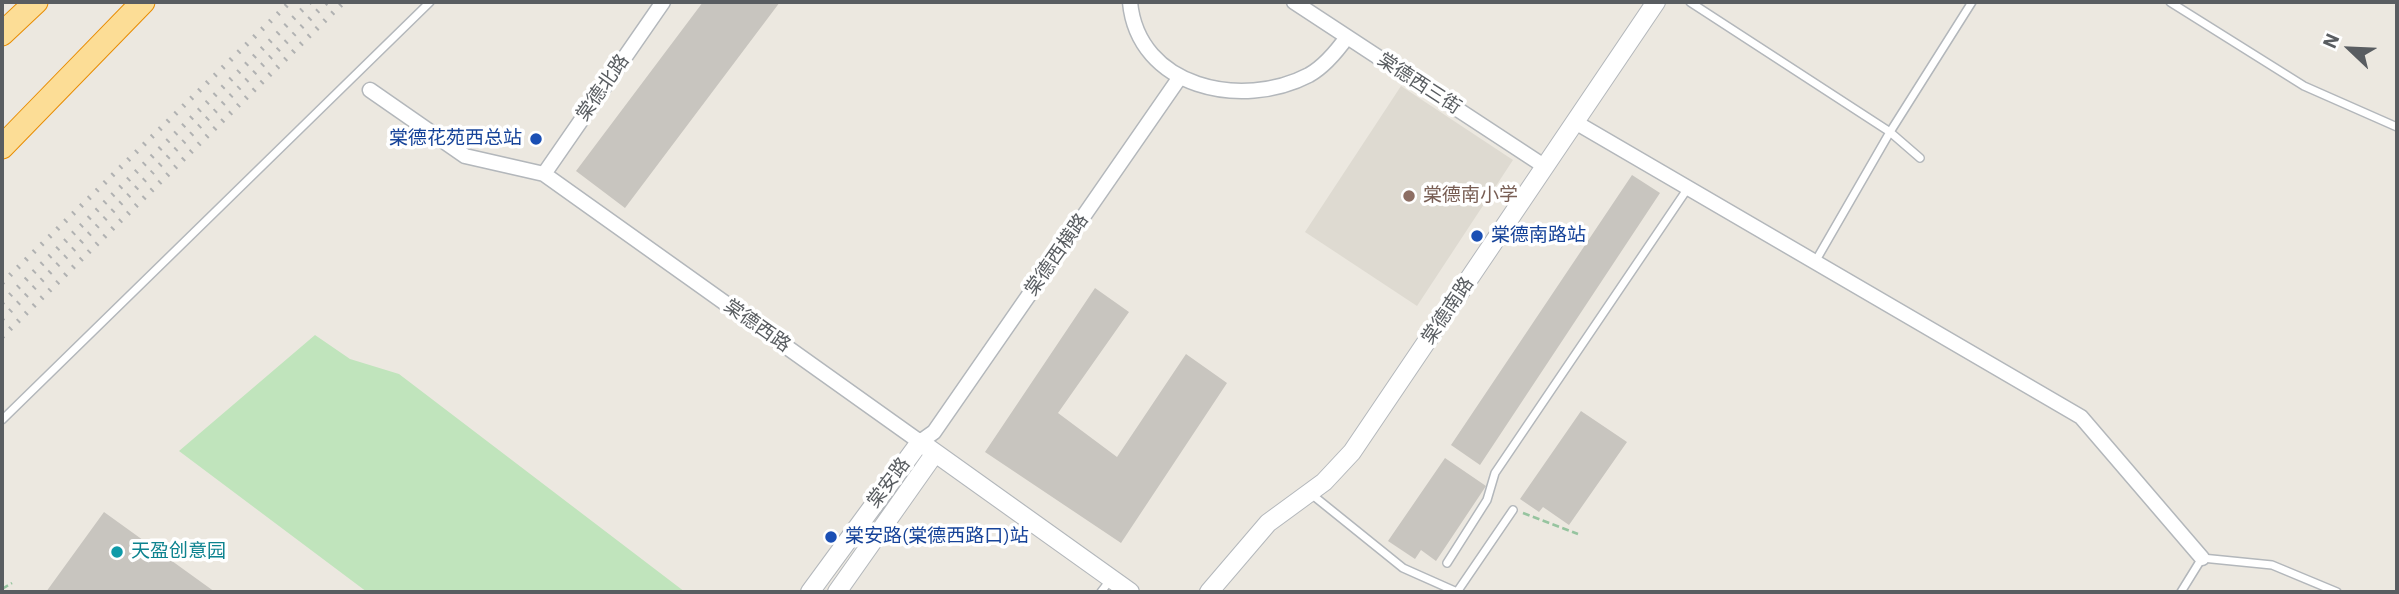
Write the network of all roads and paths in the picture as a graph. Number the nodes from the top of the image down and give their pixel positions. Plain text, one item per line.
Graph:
1 (36, 2) edge
2 (430, 2) edge
3 (663, 2) edge
4 (1130, 2) edge
5 (1656, 2) edge
6 (1690, 2) edge
7 (1972, 2) edge
8 (2170, 2) edge
9 (1300, 3) edge
10 (137, 7) edge
11 (2, 34) edge
12 (1347, 37) junction
13 (1180, 77) junction
14 (370, 90) dead end
15 (1575, 122) junction
16 (2397, 127) edge
17 (1890, 132) junction
18 (2, 147) edge
19 (1920, 158) dead end
20 (1545, 166) junction
21 (544, 174) junction
22 (1688, 188) junction
23 (1815, 262) junction
24 (2, 420) edge
25 (927, 437) junction
26 (935, 453) junction
27 (1310, 492) junction
28 (1513, 510) joint
29 (1578, 534) dead end
30 (2202, 558) junction
31 (1447, 563) dead end
32 (12, 583) dead end
33 (1106, 586) edge
34 (2, 589) edge
35 (810, 592) edge
36 (837, 592) edge
37 (1129, 592) edge
38 (1209, 592) edge
39 (2181, 592) edge
40 (2337, 592) edge

1 - 11 highway
2 - 24 lane
3 - 21 street, 棠德北路
4 - 13 street
5 - 15 street, 棠德南路
6 - 17 lane
7 - 17 lane
8 - 16 lane
9 - 12 street, 棠德西三街
10 - 18 highway
12 - 13 street
12 - 20 street, 棠德西三街
13 - 25 street, 棠德西横路
14 - 21 street, 棠德西路
15 - 20 street, 棠德南路
15 - 22 street
17 - 19 lane
17 - 23 lane
20 - 27 street, 棠德南路
21 - 25 street, 棠德西路
22 - 23 street
22 - 31 lane
23 - 30 street
25 - 26 street, 棠德西路
25 - 35 street, 棠安路
26 - 33 street, 棠德西路
26 - 36 street, 棠安路
27 - 28 lane
27 - 38 street, 棠德南路
28 - 29 path
30 - 39 lane
30 - 40 lane
32 - 34 path
33 - 37 street, 棠德西路

